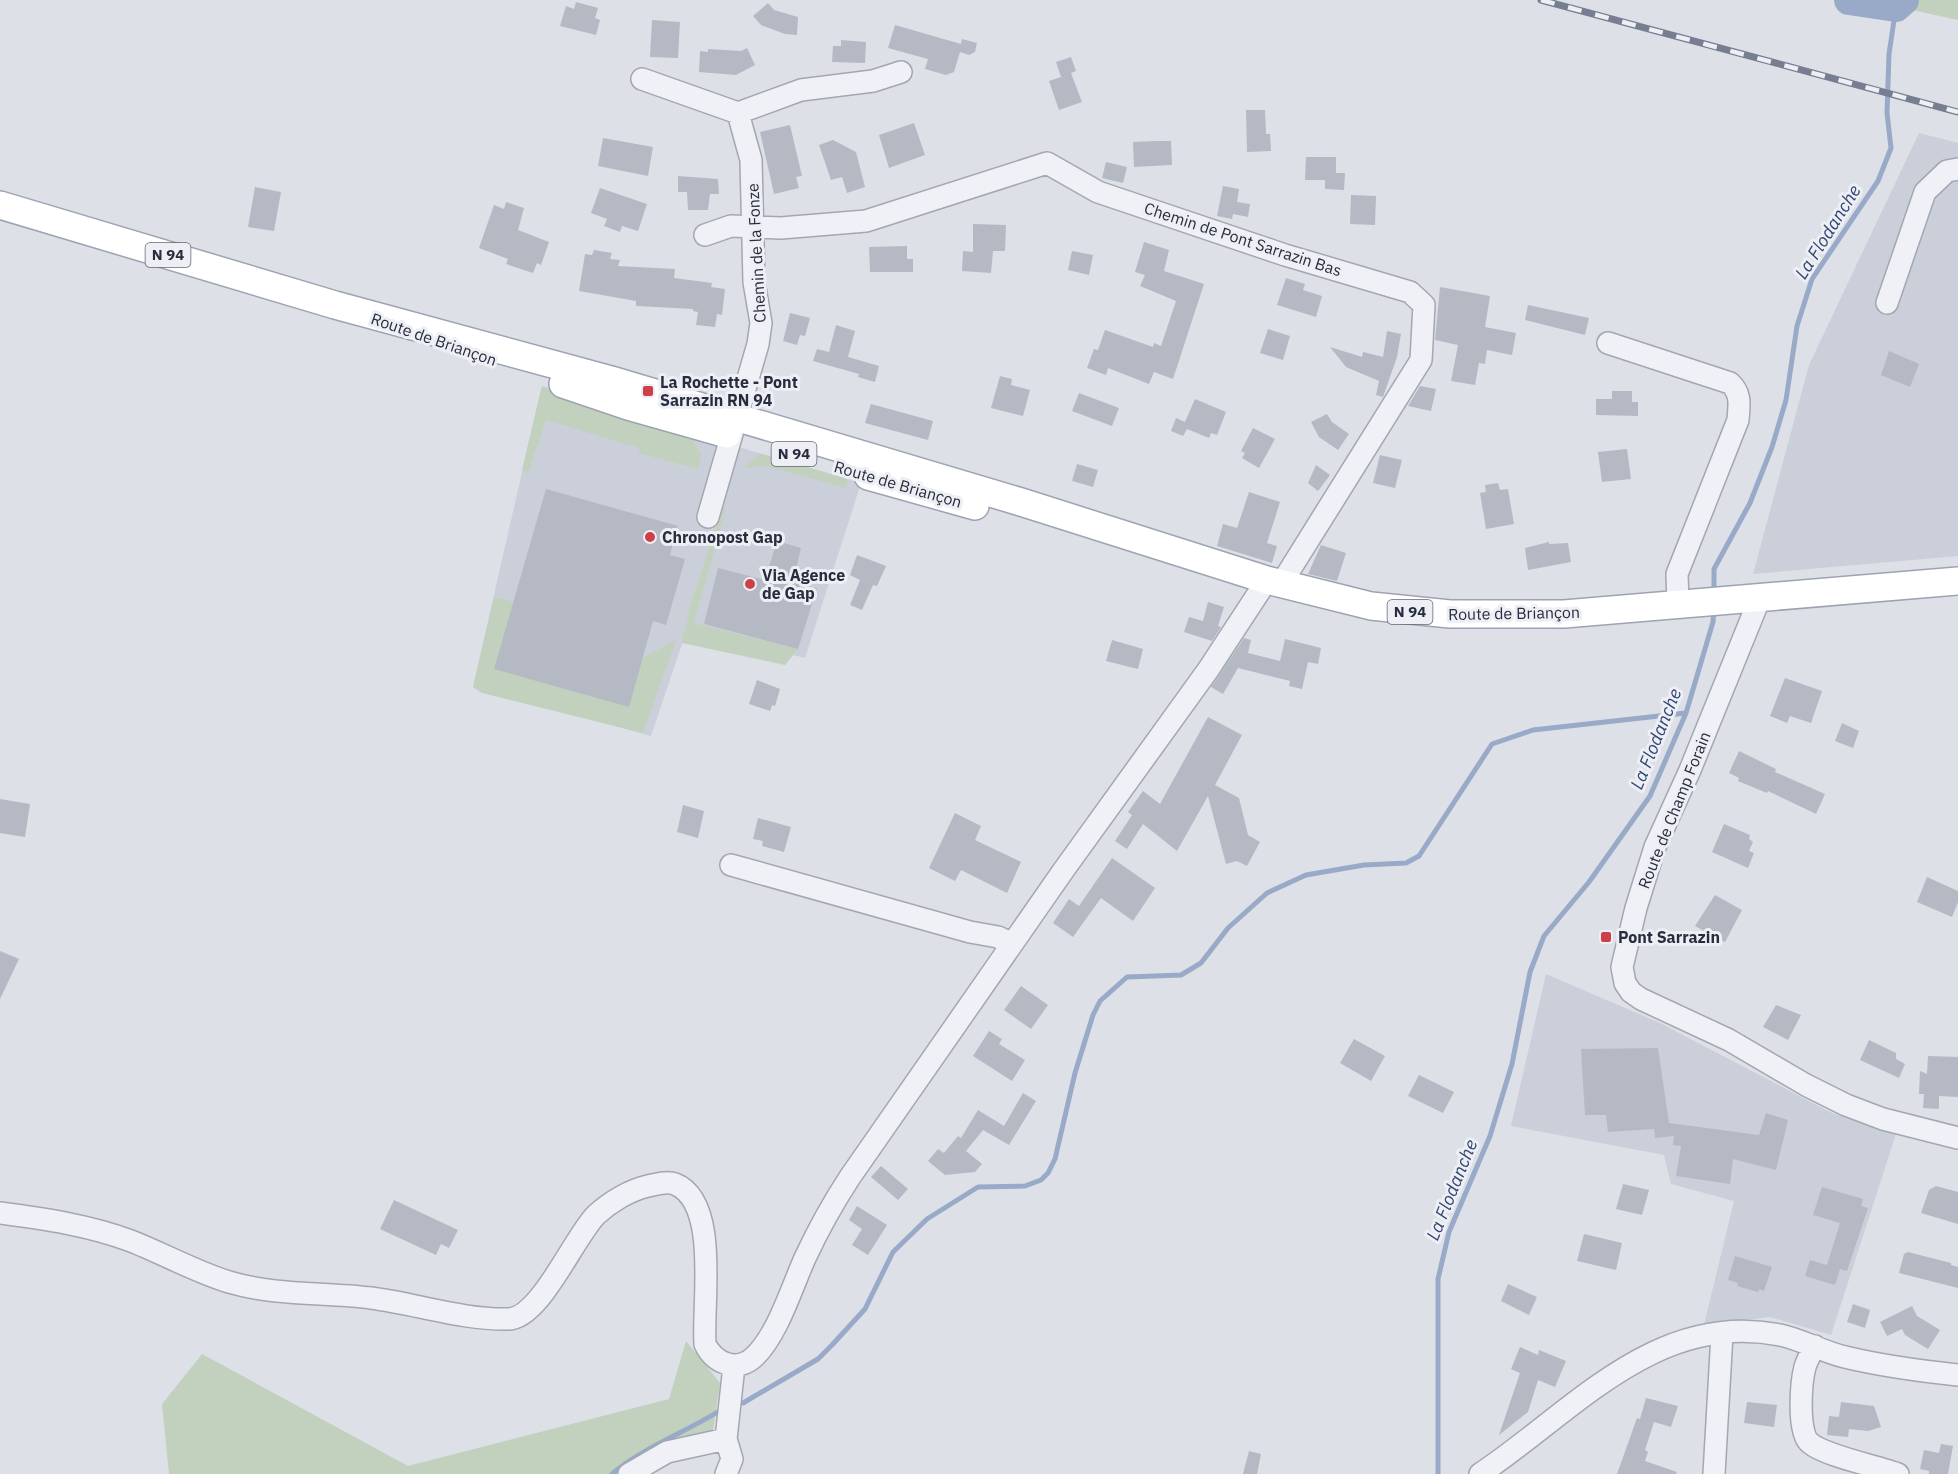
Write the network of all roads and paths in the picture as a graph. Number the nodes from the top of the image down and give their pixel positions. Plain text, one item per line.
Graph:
1 (901, 72) dead end
2 (642, 79) dead end
3 (738, 113) junction
4 (1958, 169) edge
5 (0, 205) edge
6 (754, 226) junction
7 (705, 235) dead end
8 (1887, 303) dead end
9 (335, 305) junction
10 (1608, 343) dead end
11 (734, 426) junction
12 (708, 517) dead end
13 (1270, 581) junction
14 (1958, 581) edge
15 (1757, 596) junction
16 (1688, 603) junction
17 (731, 865) dead end
18 (1012, 944) junction
19 (1958, 1137) edge
20 (0, 1213) edge
21 (1722, 1334) junction
22 (1815, 1346) junction
23 (734, 1366) junction
24 (1958, 1375) edge
25 (726, 1438) junction
26 (629, 1474) edge
27 (726, 1474) edge
28 (1480, 1474) edge
29 (1714, 1474) edge
30 (1898, 1474) edge

1 - 3 street
2 - 3 street
3 - 6 street, Chemin de la Fonze
4 - 8 street
5 - 9 main road, Route de Briançon / N 94
6 - 7 street
6 - 11 street, Chemin de la Fonze
6 - 13 street, Chemin de Pont Sarrazin Bas
9 - 11 main road, Route de Briançon / N 94
9 - 11 main road, Route de Briançon / N 94
10 - 16 street
11 - 12 street, Chemin de la Fonze
11 - 13 main road, Route de Briançon / N 94
11 - 13 main road, Route de Briançon / N 94
13 - 16 main road, Route de Briançon / N 94
13 - 18 street
14 - 15 main road, N 94
15 - 16 main road, N 94
15 - 19 street, Route de Champ Forain
17 - 18 street
18 - 23 street
20 - 23 street
21 - 22 street
21 - 28 street
21 - 29 street
22 - 24 street
22 - 30 street
23 - 25 street
25 - 26 street
25 - 27 street

